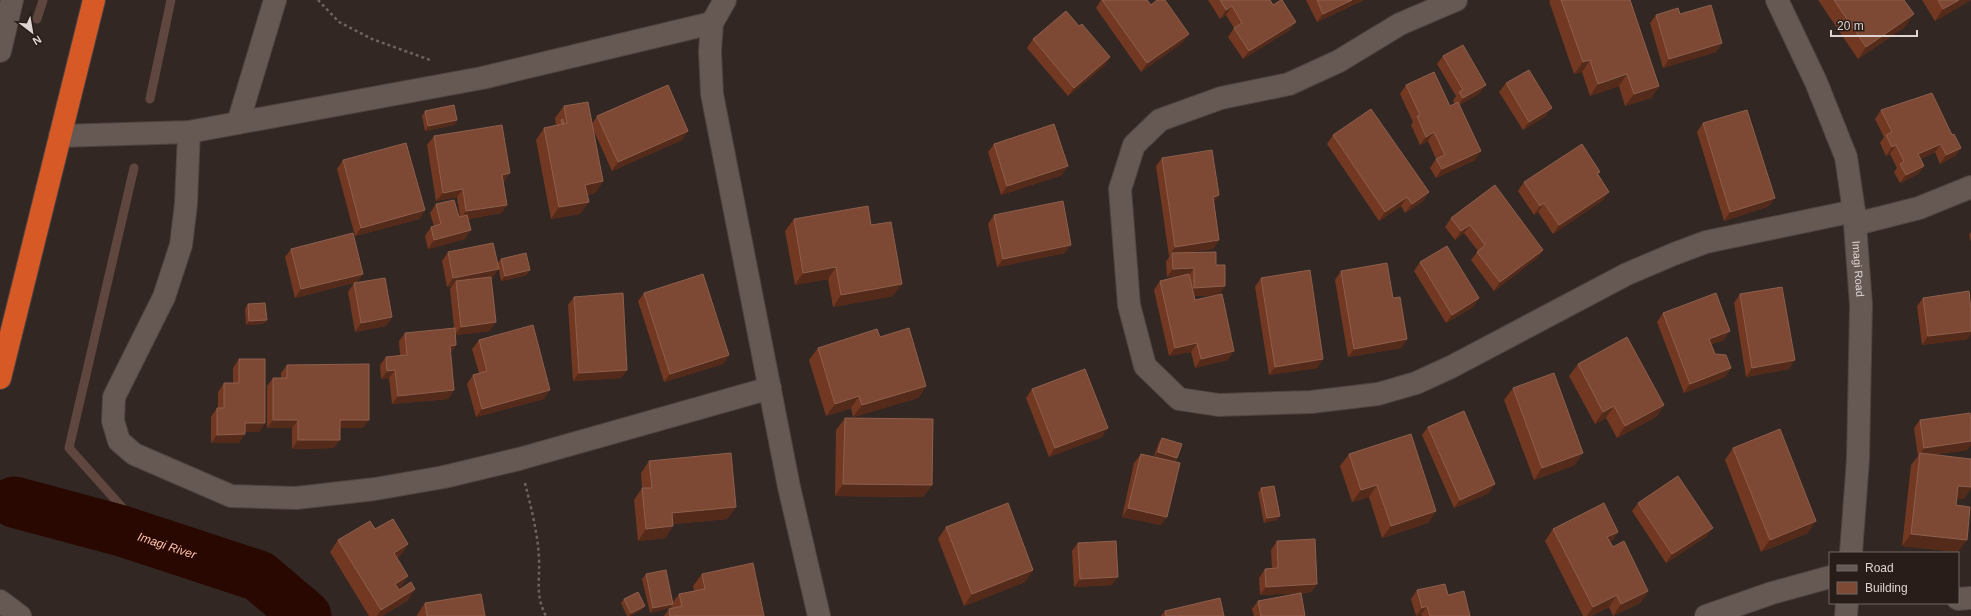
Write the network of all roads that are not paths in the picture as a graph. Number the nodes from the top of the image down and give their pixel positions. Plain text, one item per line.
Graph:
1 (12, 0) edge
2 (94, 0) edge
3 (275, 0) edge
4 (725, 0) edge
5 (1456, 0) edge
6 (1777, 0) edge
7 (712, 23) junction
8 (0, 51) edge
9 (238, 123) junction
10 (189, 132) junction
11 (60, 136) junction
12 (1971, 187) edge
13 (1855, 218) junction
14 (0, 378) edge
15 (770, 388) junction
16 (1851, 552) edge
17 (1829, 577) edge
18 (1971, 598) edge
19 (1959, 599) edge
20 (0, 601) edge
21 (1847, 604) edge
22 (20, 616) edge
23 (819, 616) edge
24 (1706, 616) edge
25 (1846, 616) edge

1 - 8 street
2 - 11 highway
3 - 9 street
4 - 7 street
5 - 13 street
6 - 13 street, Imagi Road
7 - 9 street
7 - 15 street
9 - 10 street
10 - 11 street
10 - 15 street
11 - 14 highway
12 - 13 street
13 - 16 street, Imagi Road
15 - 23 street
17 - 24 street
18 - 19 street
20 - 22 street
21 - 25 street

